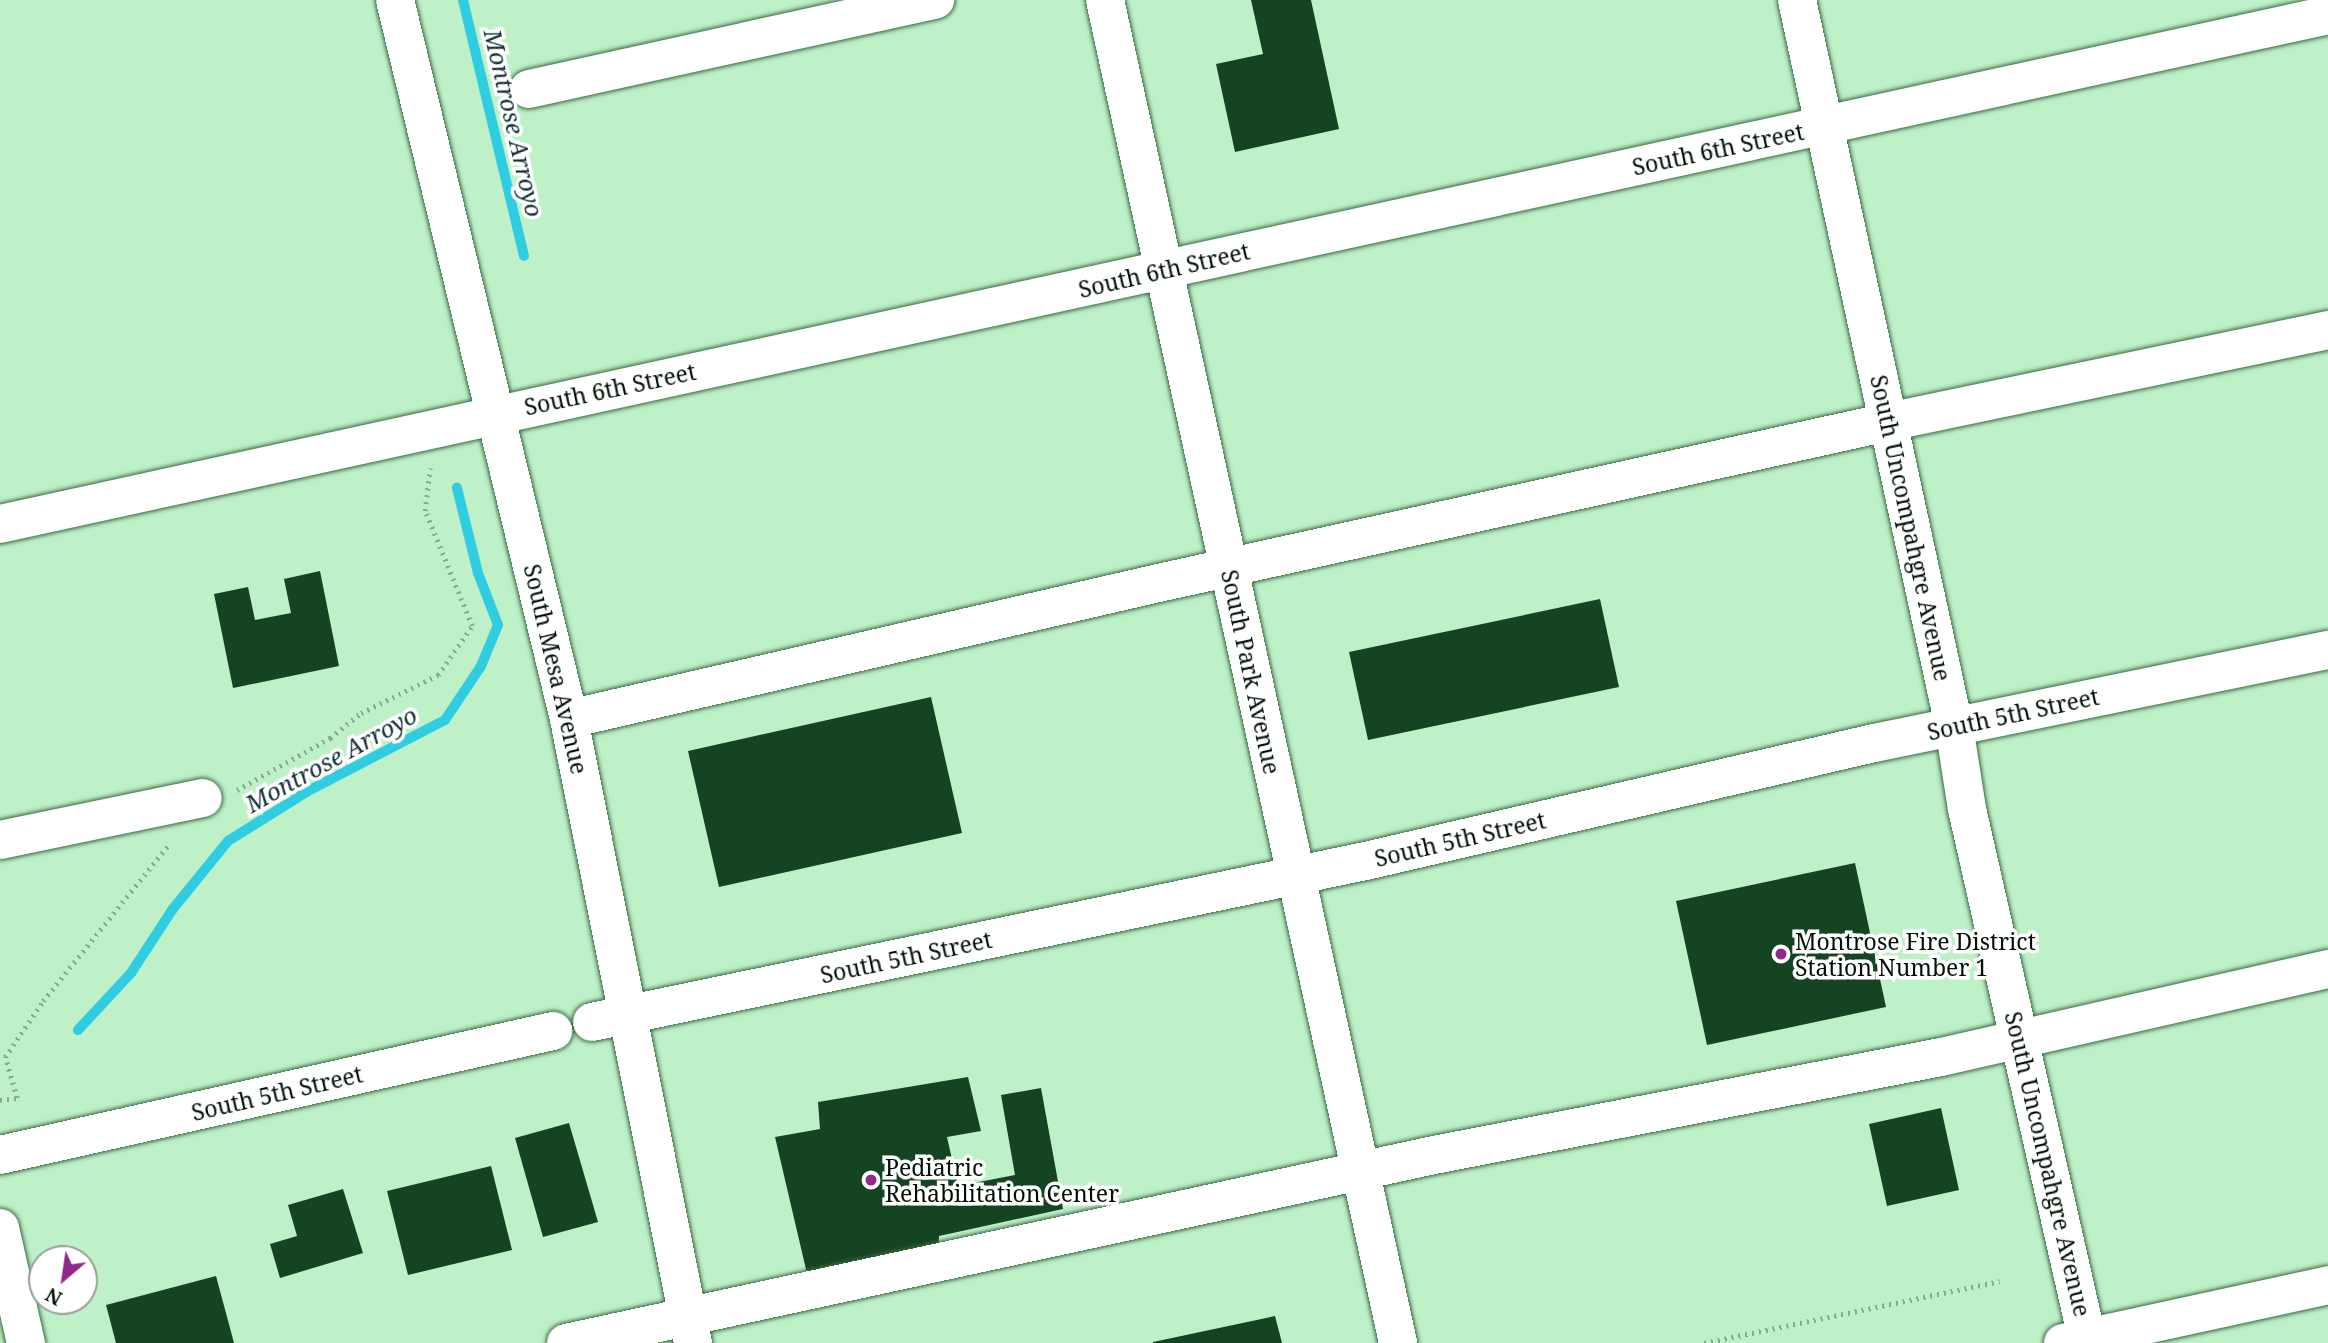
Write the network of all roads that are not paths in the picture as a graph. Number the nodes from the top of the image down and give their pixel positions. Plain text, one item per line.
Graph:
1 (396, 0) edge
2 (935, 0) edge
3 (1105, 0) edge
4 (1797, 0) edge
5 (2328, 15) edge
6 (530, 89) dead end
7 (1823, 126) junction
8 (1164, 270) junction
9 (2328, 330) edge
10 (496, 413) junction
11 (1888, 422) junction
12 (0, 524) edge
13 (1229, 567) junction
14 (2328, 650) edge
15 (569, 719) junction
16 (1954, 726) junction
17 (216, 797) road end
18 (0, 840) edge
19 (1294, 874) junction
20 (2328, 970) edge
21 (628, 1014) junction
22 (592, 1022) dead end
23 (554, 1031) dead end
24 (2020, 1037) junction
25 (0, 1156) edge
26 (1361, 1171) junction
27 (0, 1228) edge
28 (2328, 1285) edge
29 (690, 1329) edge
30 (2079, 1341) edge
31 (26, 1343) edge
32 (566, 1343) edge
33 (1398, 1343) edge

1 - 10 street, South Mesa Avenue
2 - 6 street
3 - 8 street, South Park Avenue
4 - 7 street, South Uncompahgre Avenue
5 - 7 street, South 6th Street
7 - 8 street, South 6th Street
7 - 11 street, South Uncompahgre Avenue
8 - 10 street, South 6th Street
8 - 13 street, South Park Avenue
9 - 11 street
10 - 12 street, South 6th Street
10 - 15 street, South Mesa Avenue
11 - 13 street
11 - 16 street, South Uncompahgre Avenue
13 - 15 street
13 - 19 street, South Park Avenue
14 - 16 street, South 5th Street
15 - 21 street, South Mesa Avenue
16 - 19 street, South 5th Street
16 - 24 street, South Uncompahgre Avenue
17 - 18 street
19 - 21 street, South 5th Street
19 - 26 street, South Park Avenue
20 - 24 street
21 - 22 street, South 5th Street
21 - 29 street, South Mesa Avenue
23 - 25 street, South 5th Street
24 - 26 street
24 - 30 street, South Uncompahgre Avenue
26 - 29 street
26 - 33 street, South Park Avenue
27 - 31 street
28 - 30 street
29 - 32 street

